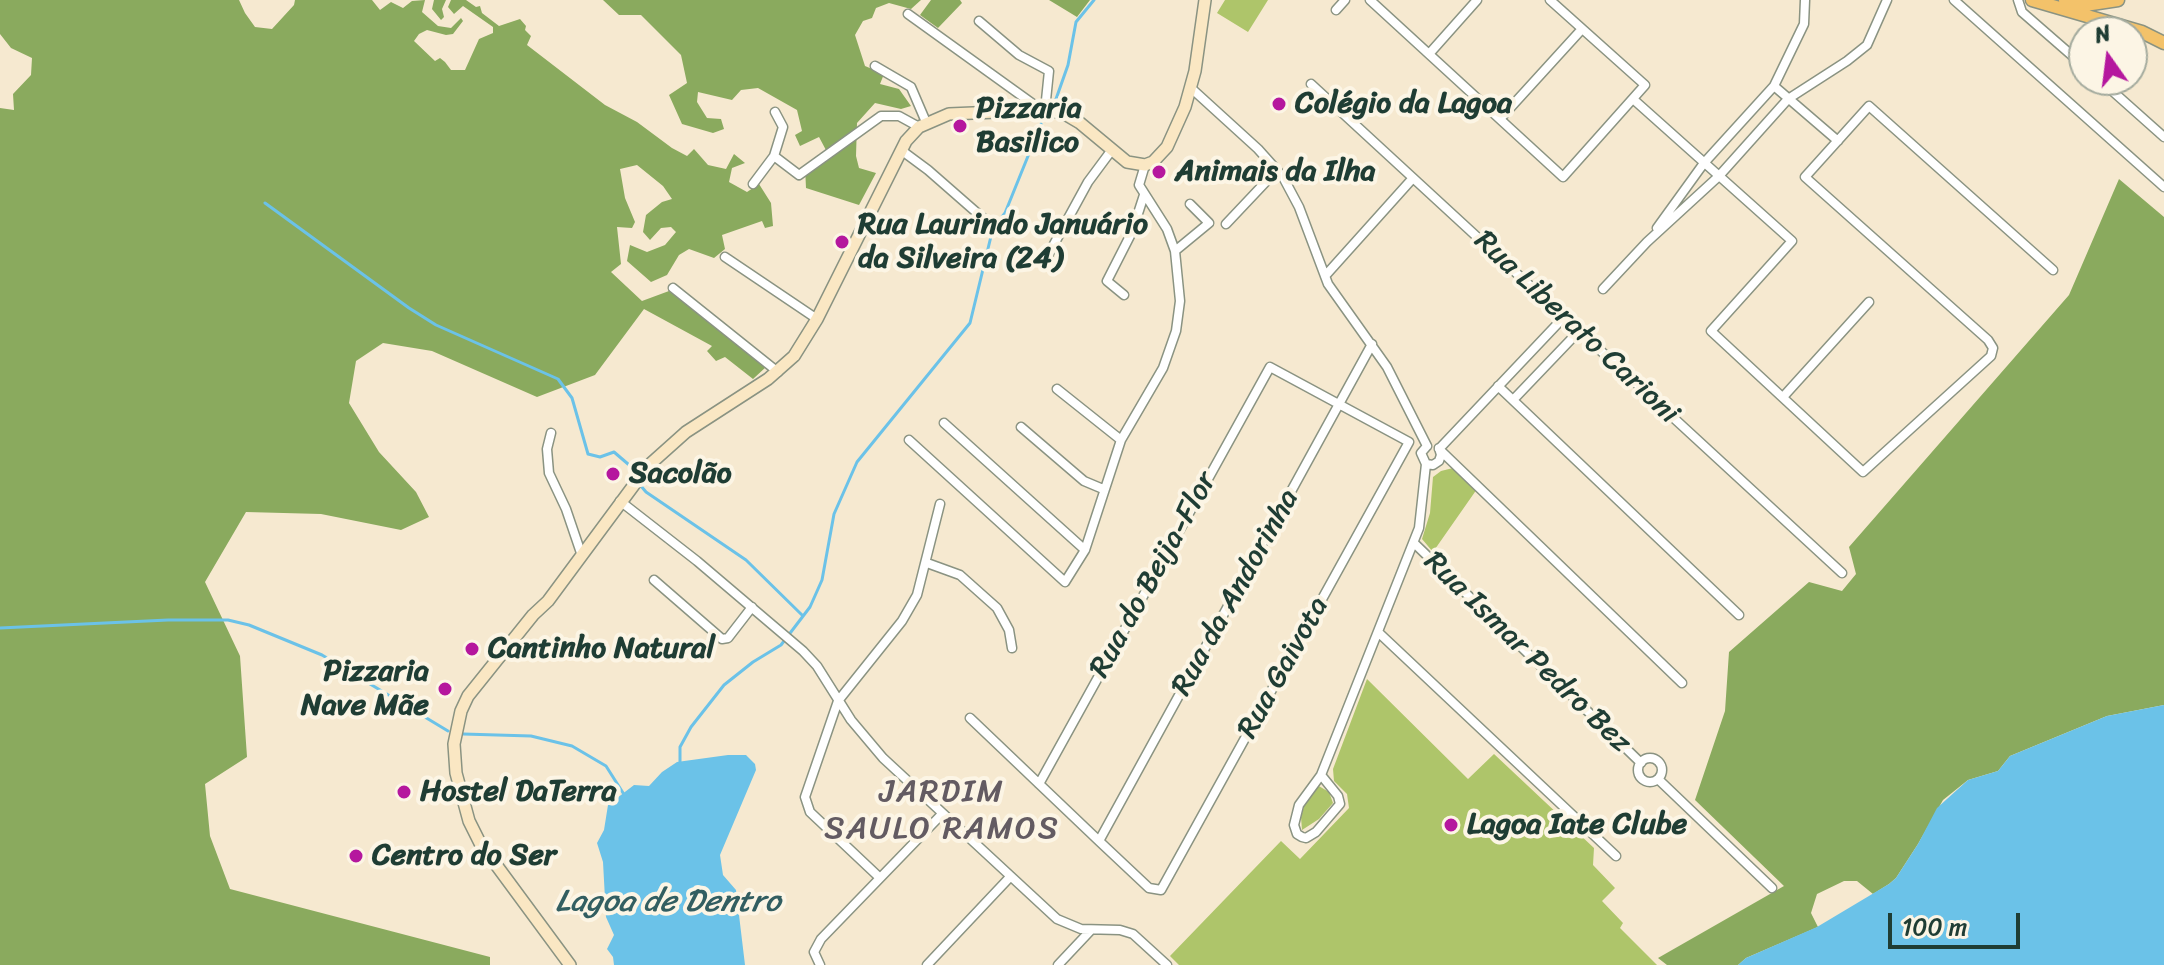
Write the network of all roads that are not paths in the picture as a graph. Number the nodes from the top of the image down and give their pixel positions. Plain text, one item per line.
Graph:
1 (1205, 0) edge
2 (1345, 0) edge
3 (1370, 0) edge
4 (1477, 0) edge
5 (1550, 0) edge
6 (1805, 0) edge
7 (1887, 0) edge
8 (1954, 0) edge
9 (2018, 0) edge
10 (2032, 0) edge
11 (2065, 0) edge
12 (2120, 0) edge
13 (1336, 10) dead end
14 (908, 14) dead end
15 (2087, 16) edge
16 (979, 21) dead end
17 (1582, 29) junction
18 (2068, 52) edge
19 (1429, 54) junction
20 (875, 66) dead end
21 (1311, 84) dead end
22 (1774, 86) junction
23 (1191, 88) junction
24 (2118, 96) edge
25 (1633, 99) junction
26 (1788, 99) junction
27 (1042, 109) junction
28 (775, 112) dead end
29 (1500, 119) junction
30 (922, 125) junction
31 (2164, 137) edge
32 (1838, 141) junction
33 (901, 150) junction
34 (1111, 151) junction
35 (774, 156) junction
36 (1704, 163) junction
37 (1145, 165) junction
38 (1277, 170) junction
39 (1719, 176) junction
40 (1413, 178) junction
41 (753, 184) dead end
42 (2164, 187) edge
43 (1144, 195) junction
44 (1190, 204) dead end
45 (984, 219) dead end
46 (1226, 224) dead end
47 (1647, 242) junction
48 (1175, 251) junction
49 (725, 257) dead end
50 (1047, 257) dead end
51 (2053, 270) dead end
52 (1325, 276) junction
53 (673, 288) dead end
54 (1603, 289) dead end
55 (1124, 295) dead end
56 (1869, 302) dead end
57 (1564, 317) junction
58 (817, 319) junction
59 (1579, 331) junction
60 (1372, 344) junction
61 (1531, 352) junction
62 (1546, 365) junction
63 (778, 372) junction
64 (1498, 386) junction
65 (1057, 389) dead end
66 (1783, 397) junction
67 (1513, 400) junction
68 (1339, 404) junction
69 (944, 423) dead end
70 (1021, 427) dead end
71 (551, 433) dead end
72 (909, 440) dead end
73 (1121, 440) junction
74 (1427, 446) junction
75 (1439, 449) junction
76 (1426, 464) junction
77 (1103, 489) junction
78 (620, 501) junction
79 (940, 504) dead end
80 (1414, 543) junction
81 (1085, 550) junction
82 (581, 553) junction
83 (927, 563) junction
84 (1842, 573) dead end
85 (654, 580) dead end
86 (752, 607) junction
87 (1739, 615) dead end
88 (1378, 632) junction
89 (1012, 648) dead end
90 (1682, 683) dead end
91 (838, 701) junction
92 (970, 718) dead end
93 (1641, 763) junction
94 (1321, 775) junction
95 (1658, 779) junction
96 (1039, 784) junction
97 (942, 814) junction
98 (1099, 841) junction
99 (1616, 856) dead end
100 (1010, 877) junction
101 (880, 878) junction
102 (1772, 888) dead end
103 (1091, 930) junction
104 (570, 965) edge
105 (820, 965) edge
106 (927, 965) edge
107 (1058, 965) edge
108 (1167, 965) edge

1 - 23 main road
2 - 13 street
3 - 19 street
4 - 19 street
5 - 17 street
6 - 22 street
7 - 26 street
8 - 42 street
9 - 18 street
10 - 15 main road
11 - 12 main road
14 - 27 street
16 - 27 street
17 - 25 street
17 - 29 street
19 - 29 street
20 - 30 street
21 - 40 street, Rua Liberato Carioni
22 - 26 street
22 - 36 street
23 - 37 main road
23 - 38 street
24 - 31 street
25 - 29 street
25 - 36 street
26 - 32 street
26 - 39 street
27 - 30 main road
27 - 34 main road
28 - 35 street
30 - 33 main road
30 - 35 street
32 - 51 street
32 - 66 street
33 - 45 street
33 - 58 main road
34 - 37 main road
34 - 50 street
35 - 41 street
36 - 39 street
36 - 47 street
37 - 43 street
38 - 46 street
38 - 52 street
39 - 47 street
39 - 66 street
40 - 52 street
40 - 57 street, Rua Liberato Carioni
43 - 48 street
43 - 55 street
44 - 48 street
47 - 54 street
48 - 73 street
49 - 58 street
52 - 60 street
53 - 63 street
56 - 66 street
57 - 59 street, Rua Liberato Carioni
57 - 61 street
58 - 63 main road
59 - 62 street
59 - 84 street, Rua Liberato Carioni
60 - 68 street, Rua da Andorinha
60 - 74 street
61 - 62 street
61 - 64 street
62 - 67 street
63 - 78 main road
64 - 67 street
64 - 75 street
65 - 73 street
67 - 87 street
68 - 96 street, Rua do Beija-Flor
68 - 98 street, Rua da Andorinha
68 - 98 street, Rua Gaivota
69 - 81 street
70 - 77 street
71 - 82 street
72 - 81 street
73 - 77 street
74 - 75 street
74 - 76 street
75 - 76 street
75 - 90 street
76 - 80 street
77 - 81 street
78 - 82 main road
78 - 86 street
79 - 83 street
80 - 88 street
80 - 93 street, Rua Ismar Pedro Bez
82 - 104 main road
83 - 89 street
83 - 91 street
85 - 86 street
86 - 91 street
88 - 94 street
88 - 99 street
91 - 97 street
91 - 101 street
92 - 96 street
93 - 95 street
93 - 95 street
94 - 94 street
95 - 102 street, Rua Ismar Pedro Bez
96 - 98 street
97 - 100 street
97 - 101 street
100 - 103 street
100 - 106 street
101 - 105 street
103 - 107 street
103 - 108 street

